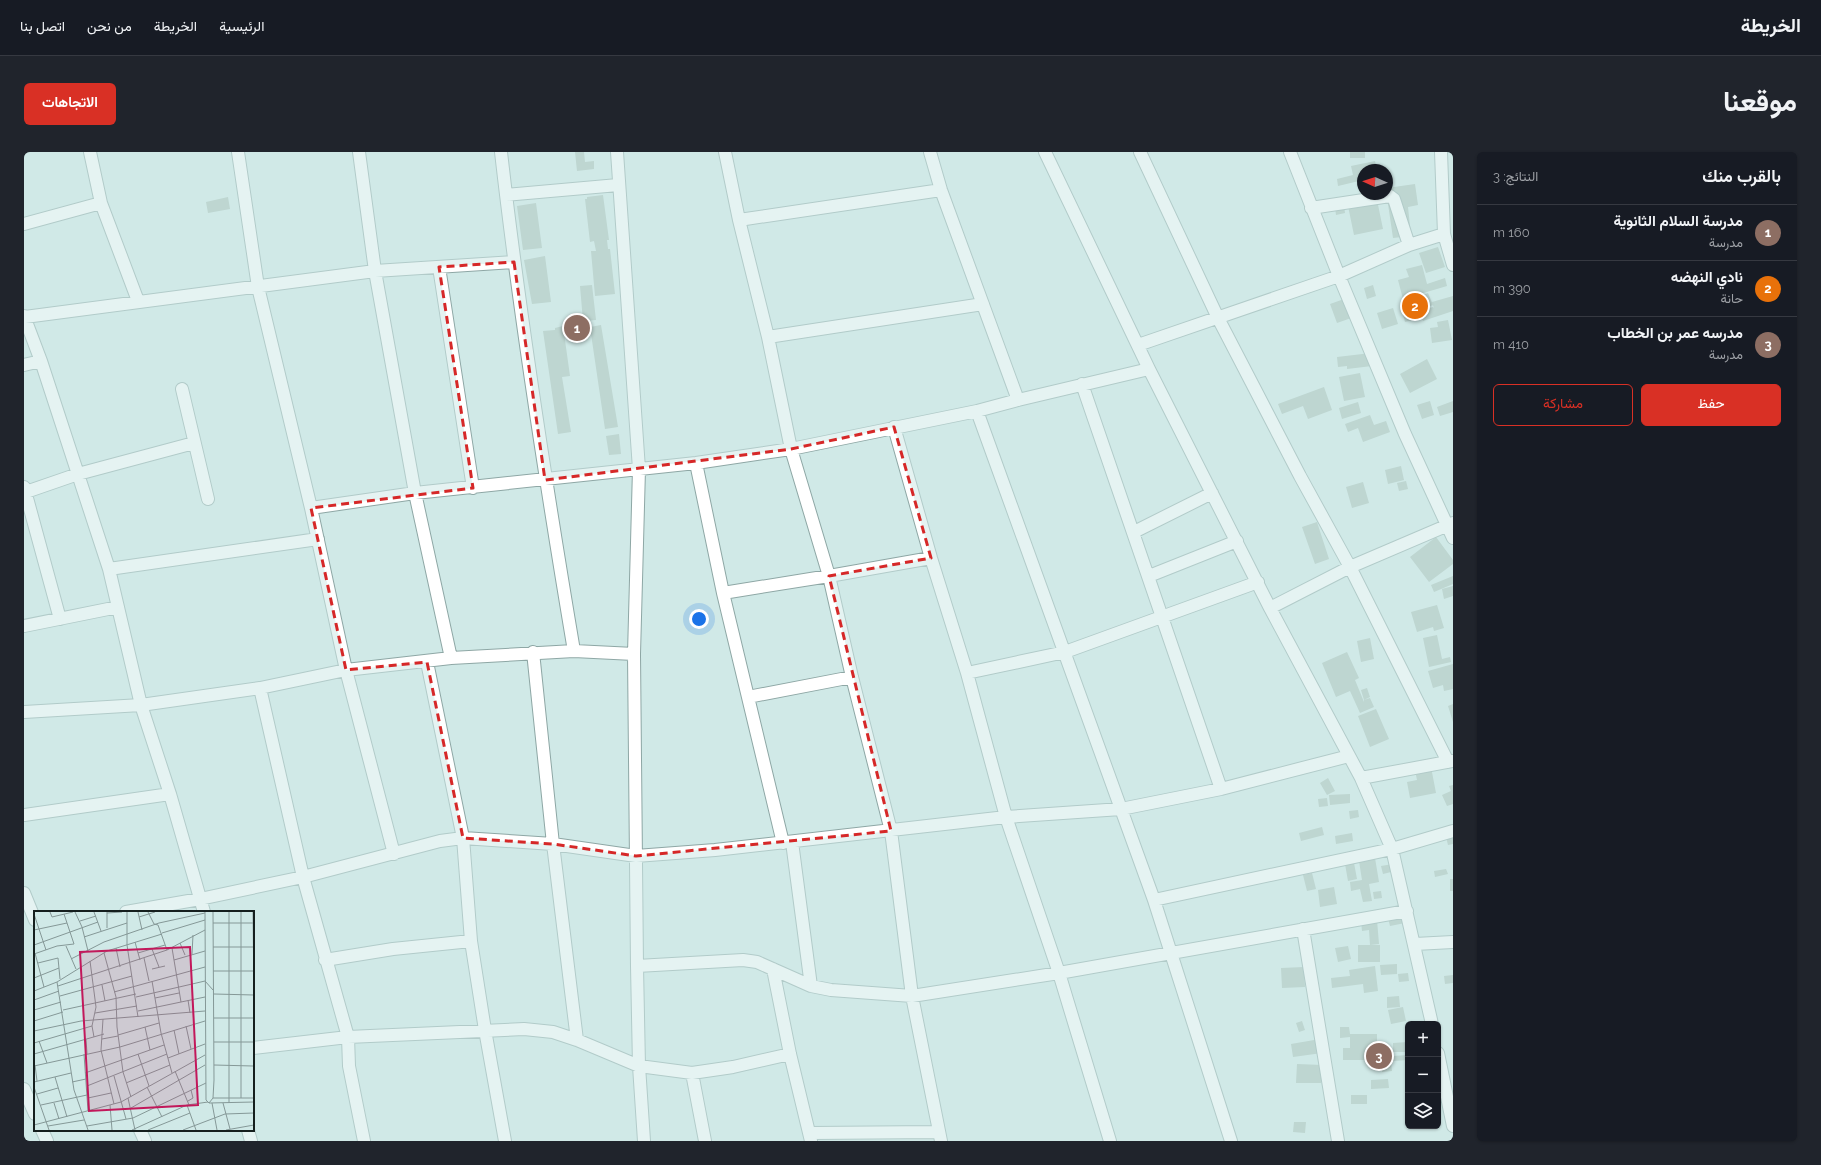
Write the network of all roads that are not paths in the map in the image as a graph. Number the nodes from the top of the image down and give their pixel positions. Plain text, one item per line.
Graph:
1 (90, 152) edge
2 (238, 152) edge
3 (359, 152) edge
4 (501, 152) edge
5 (617, 152) edge
6 (725, 152) edge
7 (930, 152) edge
8 (1045, 152) edge
9 (1140, 152) edge
10 (1290, 152) edge
11 (1441, 152) edge
12 (618, 185) junction
13 (941, 190) junction
14 (506, 195) junction
15 (101, 203) junction
16 (1311, 208) junction
17 (739, 220) junction
18 (24, 224) edge
19 (1444, 234) junction
20 (1409, 245) junction
21 (1451, 251) edge
22 (514, 262) junction
23 (1453, 265) edge
24 (439, 267) junction
25 (375, 272) junction
26 (1338, 276) junction
27 (258, 287) junction
28 (138, 301) junction
29 (983, 304) junction
30 (24, 316) edge
31 (1218, 318) junction
32 (768, 336) junction
33 (1138, 345) junction
34 (41, 361) junction
35 (24, 365) edge
36 (1149, 369) junction
37 (1082, 384) junction
38 (182, 389) dead end
39 (1018, 400) junction
40 (977, 411) junction
41 (894, 427) junction
42 (194, 443) junction
43 (791, 449) junction
44 (696, 463) junction
45 (639, 469) junction
46 (78, 474) junction
47 (545, 480) junction
48 (473, 488) junction
49 (25, 489) edge
50 (415, 493) junction
51 (1212, 494) junction
52 (208, 499) dead end
53 (311, 508) junction
54 (1450, 524) edge
55 (1134, 532) junction
56 (1453, 538) edge
57 (318, 539) junction
58 (1237, 541) junction
59 (931, 558) junction
60 (1350, 567) junction
61 (109, 569) junction
62 (829, 576) junction
63 (1149, 576) junction
64 (1258, 582) junction
65 (722, 593) junction
66 (118, 607) junction
67 (1270, 608) junction
68 (1163, 617) junction
69 (60, 619) junction
70 (24, 626) edge
71 (574, 651) junction
72 (533, 652) junction
73 (1065, 652) junction
74 (634, 654) junction
75 (451, 658) junction
76 (426, 662) junction
77 (346, 670) junction
78 (967, 673) junction
79 (852, 677) junction
80 (260, 688) junction
81 (748, 697) junction
82 (141, 705) junction
83 (24, 712) edge
84 (1349, 756) junction
85 (1451, 762) edge
86 (1361, 778) junction
87 (1221, 788) junction
88 (170, 794) junction
89 (1121, 809) junction
90 (24, 816) edge
91 (1006, 817) junction
92 (891, 831) junction
93 (1453, 831) edge
94 (463, 838) junction
95 (787, 842) junction
96 (553, 844) junction
97 (1392, 849) junction
98 (394, 854) junction
99 (636, 856) junction
100 (303, 877) junction
101 (24, 895) edge
102 (200, 899) junction
103 (1154, 900) junction
104 (132, 911) edge
105 (204, 911) edge
106 (1407, 912) junction
107 (34, 918) edge
108 (1303, 929) junction
109 (471, 941) junction
110 (1453, 942) edge
111 (1415, 944) junction
112 (1171, 952) junction
113 (325, 960) junction
114 (638, 966) junction
115 (773, 969) junction
116 (1059, 973) junction
117 (812, 986) junction
118 (912, 996) junction
119 (1431, 1021) edge
120 (484, 1030) junction
121 (348, 1037) junction
122 (577, 1040) junction
123 (254, 1048) edge
124 (790, 1054) junction
125 (1439, 1057) edge
126 (640, 1066) junction
127 (692, 1073) junction
128 (24, 1089) edge
129 (34, 1112) edge
130 (1453, 1126) edge
131 (42, 1131) edge
132 (140, 1131) edge
133 (248, 1131) edge
134 (811, 1137) edge
135 (940, 1137) edge
136 (47, 1141) edge
137 (145, 1141) edge
138 (251, 1141) edge
139 (364, 1141) edge
140 (504, 1141) edge
141 (644, 1141) edge
142 (705, 1141) edge
143 (1110, 1141) edge
144 (1231, 1141) edge
145 (1338, 1141) edge

1 - 15 street
2 - 27 street
3 - 25 street
4 - 14 street
5 - 12 street
6 - 17 street
7 - 13 street
8 - 33 street
9 - 31 street
10 - 16 street
11 - 19 street
12 - 14 street
12 - 45 street
13 - 17 street
13 - 29 street
14 - 22 street
15 - 18 street
15 - 28 street
16 - 20 street
16 - 26 street
17 - 32 street
19 - 20 street
19 - 21 street
20 - 26 street
21 - 23 street
22 - 24 street
22 - 47 street
24 - 25 street
24 - 48 street
25 - 27 street
25 - 50 street
26 - 31 street
26 - 54 street
27 - 28 street
27 - 53 street
28 - 30 street
29 - 32 street
29 - 39 street
30 - 34 street
31 - 33 street
31 - 60 street
32 - 43 street
33 - 36 street
34 - 35 street
34 - 46 street
36 - 37 street
36 - 51 street
37 - 39 street
37 - 55 street
38 - 42 street
39 - 40 street
40 - 41 street
40 - 73 street
41 - 43 street
41 - 59 street
42 - 46 street
42 - 52 street
43 - 44 street
43 - 62 street
44 - 45 street
44 - 65 street
45 - 47 street
45 - 74 street
46 - 49 street
46 - 61 street
47 - 48 street
47 - 71 street
48 - 50 street
49 - 69 street
50 - 53 street
50 - 75 street
51 - 55 street
51 - 58 street
53 - 57 street
54 - 56 street
54 - 60 street
55 - 63 street
57 - 61 street
57 - 77 street
58 - 63 street
58 - 64 street
59 - 62 street
59 - 78 street
60 - 67 street
60 - 85 street
61 - 66 street
62 - 65 street
62 - 79 street
63 - 68 street
64 - 67 street
64 - 68 street
65 - 81 street
66 - 69 street
66 - 82 street
67 - 84 street
68 - 73 street
68 - 87 street
69 - 70 street
71 - 72 street
71 - 74 street
72 - 75 street
72 - 96 street
73 - 78 street
73 - 89 street
74 - 99 street
75 - 76 street
76 - 77 street
76 - 94 street
77 - 80 street
77 - 98 street
78 - 91 street
79 - 81 street
79 - 92 street
80 - 82 street
80 - 100 street
81 - 95 street
82 - 83 street
82 - 88 street
84 - 86 street
84 - 87 street
85 - 86 street
86 - 97 street
87 - 89 street
88 - 90 street
88 - 102 street
89 - 91 street
89 - 103 street
91 - 92 street
91 - 116 street
92 - 95 street
92 - 118 street
93 - 97 street
94 - 96 street
94 - 98 street
94 - 109 street
95 - 99 street
95 - 117 street
96 - 99 street
96 - 122 street
97 - 103 street
97 - 106 street
98 - 100 street
99 - 114 street
100 - 102 street
100 - 113 street
101 - 107 street
102 - 104 street
102 - 105 street
103 - 112 street
106 - 108 street
106 - 111 street
108 - 112 street
108 - 145 street
109 - 113 street
109 - 120 street
110 - 111 street
111 - 119 street
112 - 116 street
112 - 144 street
113 - 121 street
114 - 115 street
114 - 126 street
115 - 117 street
115 - 124 street
116 - 118 street
116 - 143 street
117 - 118 street
118 - 135 street
120 - 121 street
120 - 122 street
120 - 140 street
121 - 123 street
121 - 139 street
122 - 126 street
124 - 127 street
124 - 134 street
125 - 130 street
126 - 127 street
126 - 141 street
127 - 142 street
128 - 129 street
131 - 136 street
132 - 137 street
133 - 138 street
134 - 135 street

